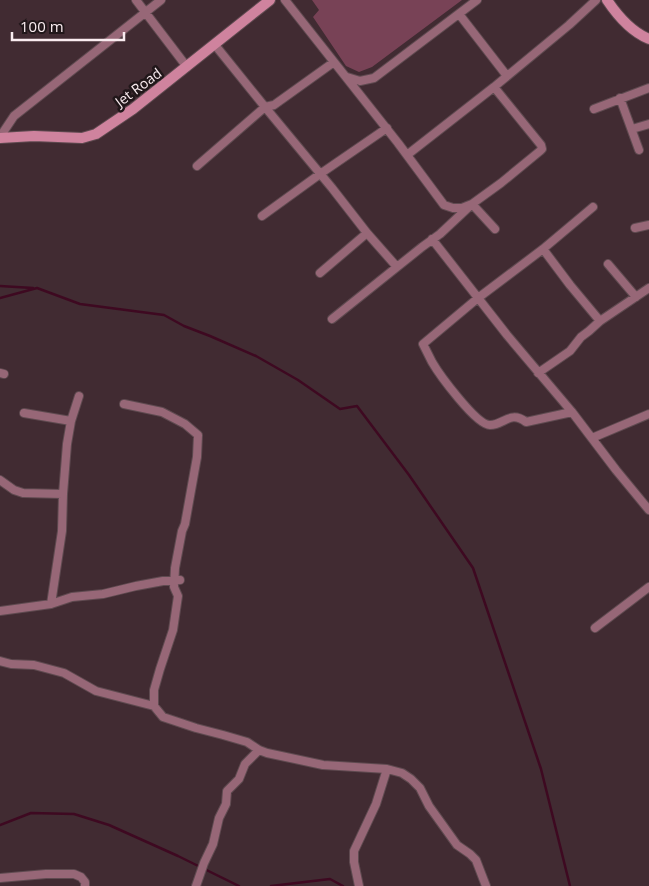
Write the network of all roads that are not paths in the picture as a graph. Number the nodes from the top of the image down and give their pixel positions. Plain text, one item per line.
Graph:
1 (136, 0) edge
2 (161, 0) edge
3 (270, 0) edge
4 (285, 0) edge
5 (477, 0) edge
6 (596, 0) edge
7 (607, 0) edge
8 (146, 12) junction
9 (459, 14) junction
10 (649, 39) edge
11 (215, 45) junction
12 (334, 62) junction
13 (187, 67) junction
14 (507, 76) junction
15 (347, 77) junction
16 (494, 87) junction
17 (649, 88) edge
18 (620, 98) junction
19 (265, 106) junction
20 (594, 109) dead end
21 (649, 124) edge
22 (387, 128) junction
23 (632, 129) junction
24 (0, 138) edge
25 (639, 150) dead end
26 (408, 155) junction
27 (197, 166) dead end
28 (320, 174) junction
29 (472, 204) junction
30 (593, 207) dead end
31 (262, 216) dead end
32 (649, 224) edge
33 (635, 228) dead end
34 (494, 229) dead end
35 (367, 232) junction
36 (432, 239) junction
37 (543, 249) junction
38 (608, 264) dead end
39 (398, 267) junction
40 (320, 273) dead end
41 (649, 288) edge
42 (636, 297) junction
43 (478, 298) junction
44 (332, 319) dead end
45 (600, 321) junction
46 (538, 373) junction
47 (79, 396) dead end
48 (124, 404) dead end
49 (572, 412) junction
50 (24, 413) dead end
51 (649, 414) edge
52 (71, 421) junction
53 (592, 438) junction
54 (0, 480) edge
55 (63, 494) junction
56 (649, 510) edge
57 (178, 580) junction
58 (649, 587) edge
59 (51, 604) junction
60 (0, 612) edge
61 (595, 628) dead end
62 (0, 661) edge
63 (154, 706) junction
64 (259, 750) junction
65 (387, 769) junction
66 (0, 878) edge
67 (85, 886) edge
68 (196, 886) edge
69 (359, 886) edge
70 (486, 886) edge

1 - 8 street
2 - 8 street
3 - 11 main road, Jet Road
4 - 12 street
5 - 9 street
6 - 14 street
7 - 10 main road
8 - 13 street
8 - 24 street
9 - 14 street
9 - 15 street
11 - 13 main road, Jet Road
11 - 19 street
12 - 15 street
12 - 19 street
13 - 24 main road, Jet Road
14 - 16 street
15 - 22 street
16 - 26 street
16 - 29 street
17 - 18 street
18 - 20 street
18 - 23 street
19 - 27 street
19 - 28 street
21 - 23 street
22 - 26 street
22 - 28 street
23 - 25 street
26 - 29 street
28 - 31 street
28 - 35 street
29 - 34 street
29 - 36 street
30 - 37 street
32 - 33 street
35 - 39 street
35 - 40 street
36 - 39 street
36 - 43 street
37 - 43 street
37 - 45 street
38 - 42 street
39 - 44 street
41 - 42 street
42 - 45 street
43 - 46 street
43 - 49 street
45 - 46 street
46 - 49 street
47 - 52 street
48 - 57 street
49 - 53 street
50 - 52 street
51 - 53 street
52 - 55 street
53 - 56 street
54 - 55 street
55 - 59 street
57 - 59 street
57 - 63 street
58 - 61 street
59 - 60 street
62 - 63 street
63 - 64 street
64 - 65 street
64 - 68 street
65 - 69 street
65 - 70 street
66 - 67 street

